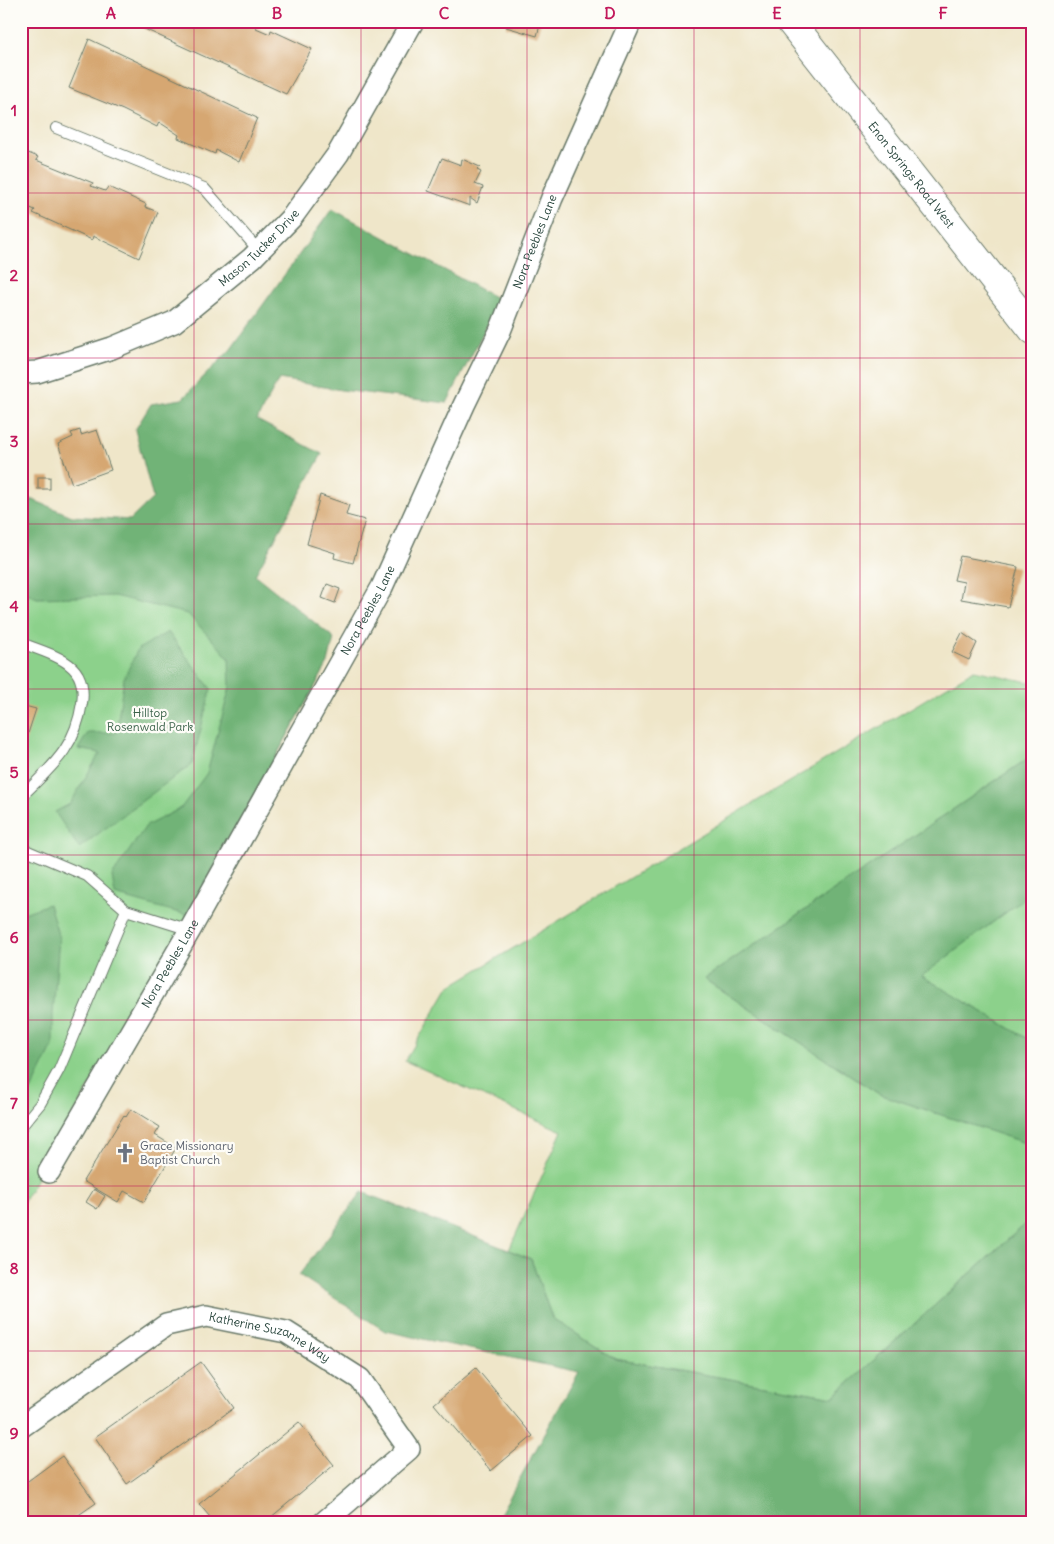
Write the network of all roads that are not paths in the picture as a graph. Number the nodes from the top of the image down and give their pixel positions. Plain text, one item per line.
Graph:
1 (413, 21) edge
2 (631, 21) edge
3 (790, 21) edge
4 (56, 128) dead end
5 (259, 251) junction
6 (1033, 330) edge
7 (21, 373) edge
8 (21, 643) edge
9 (21, 797) edge
10 (21, 848) edge
11 (126, 910) junction
12 (190, 930) junction
13 (21, 1127) edge
14 (49, 1172) dead end
15 (21, 1427) edge
16 (323, 1523) edge

1 - 5 street, Mason Tucker Drive
2 - 12 street, Nora Peebles Lane
3 - 6 street, Enon Springs Road West
4 - 5 lane
5 - 7 street, Mason Tucker Drive
8 - 9 lane
10 - 11 lane
11 - 12 lane
11 - 13 lane
12 - 14 street, Nora Peebles Lane
15 - 16 street, Katherine Suzanne Way

